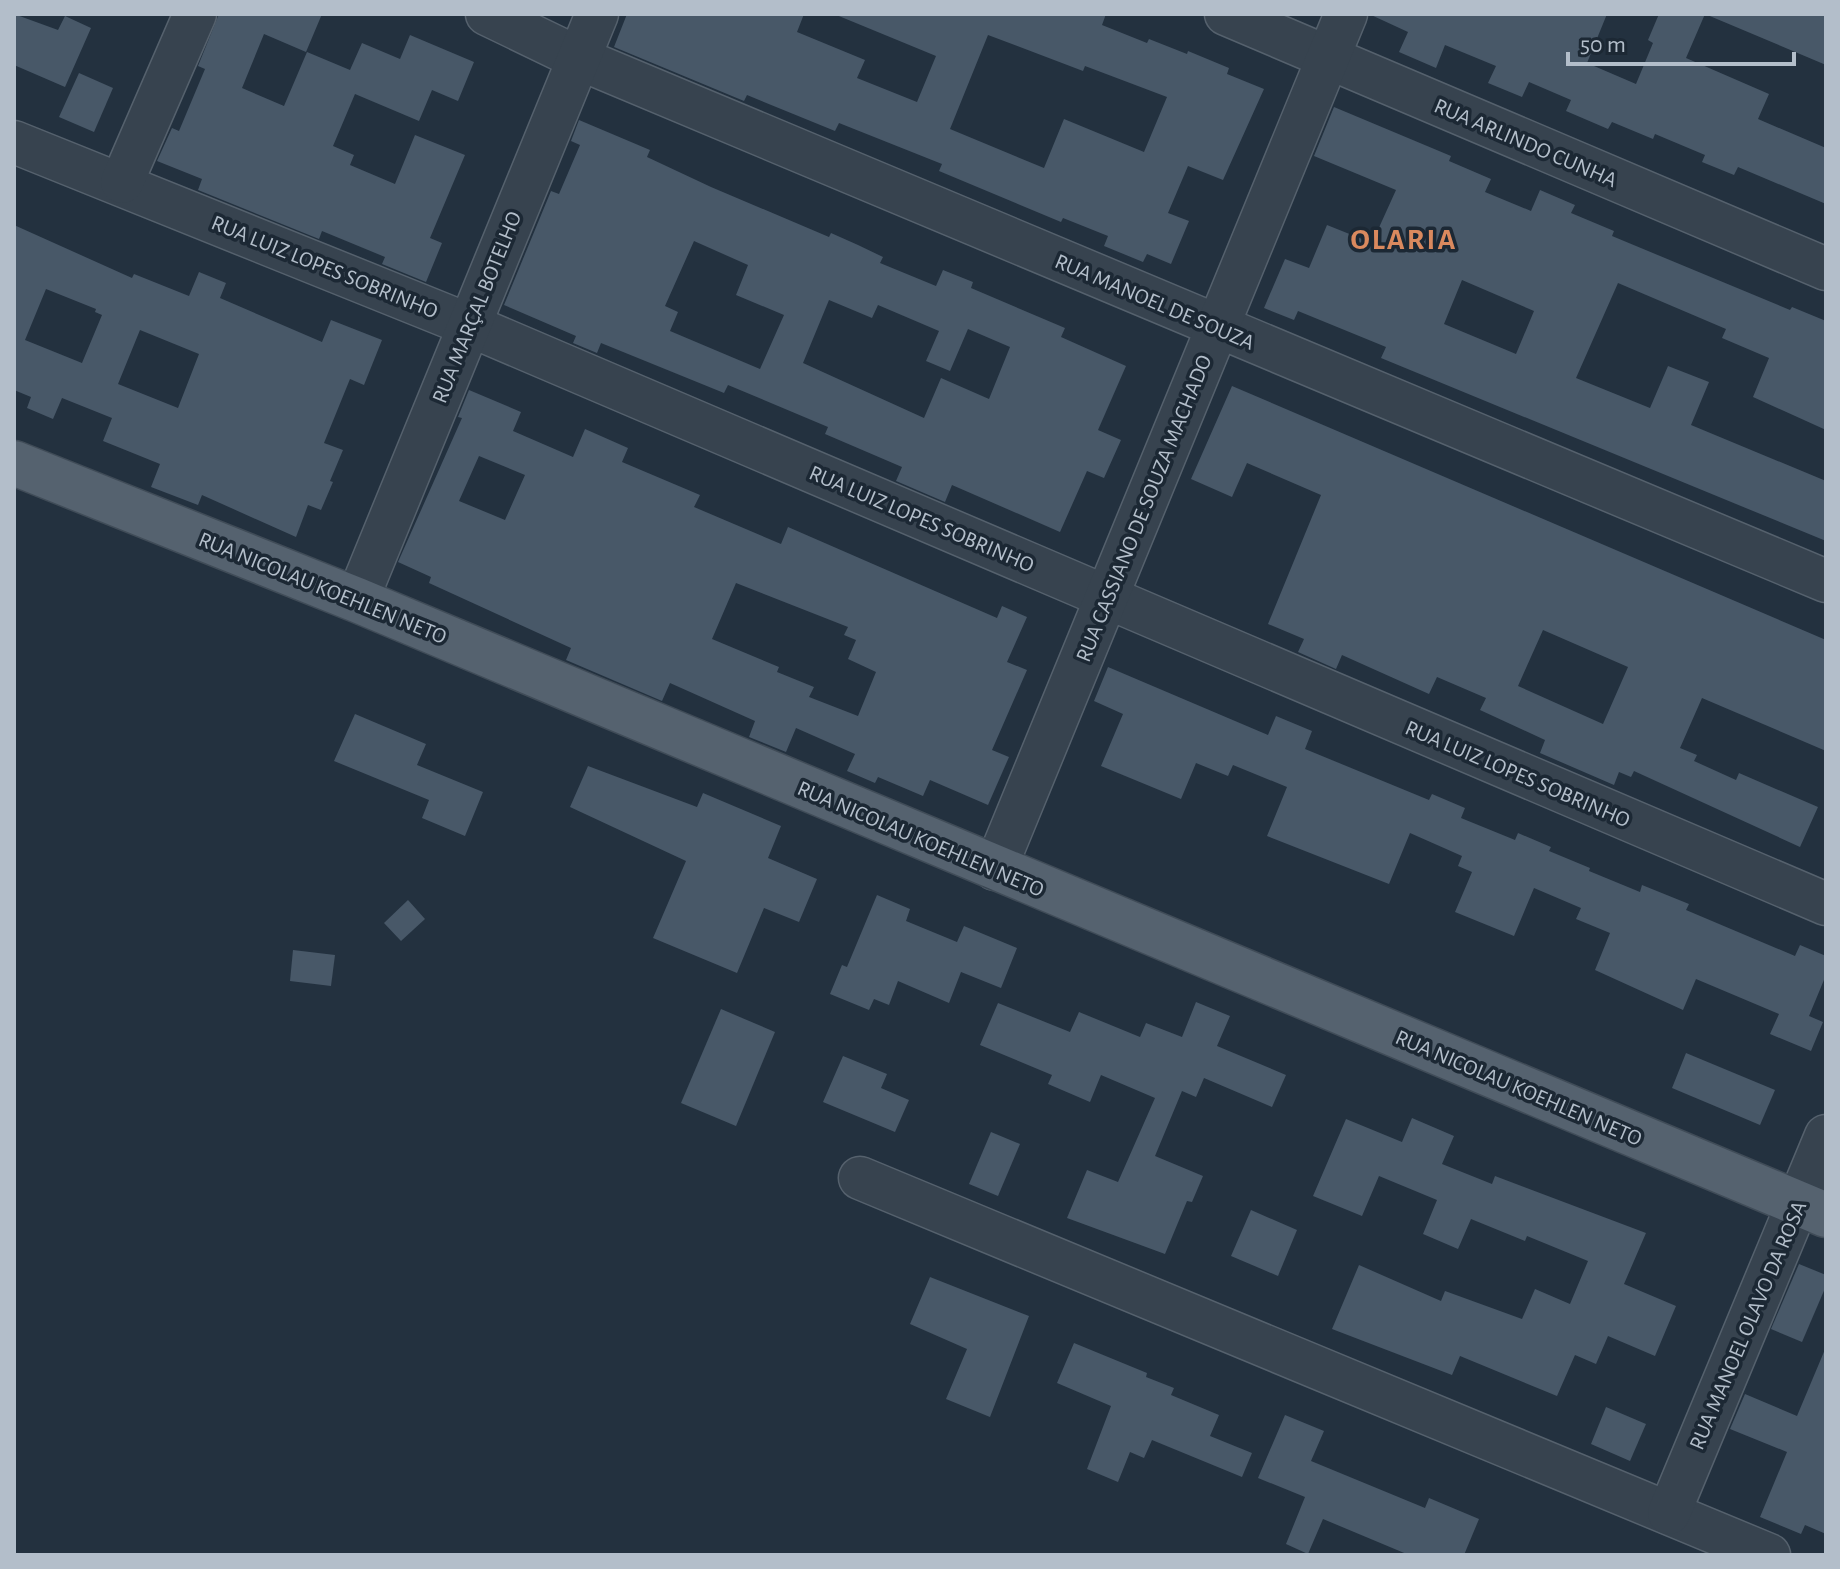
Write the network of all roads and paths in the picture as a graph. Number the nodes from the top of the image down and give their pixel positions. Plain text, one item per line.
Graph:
1 (195, 14) edge
2 (487, 14) edge
3 (597, 14) edge
4 (1226, 14) edge
5 (1346, 14) edge
6 (578, 58) junction
7 (1328, 58) junction
8 (14, 142) edge
9 (122, 182) junction
10 (1826, 269) edge
11 (469, 325) junction
12 (1217, 328) junction
13 (14, 463) edge
14 (1826, 581) edge
15 (1107, 597) junction
16 (357, 600) junction
17 (995, 869) junction
18 (1826, 904) edge
19 (1826, 1136) edge
20 (860, 1178) dead end
21 (1812, 1209) edge
22 (1669, 1513) junction
23 (1769, 1555) edge

1 - 9 street
2 - 6 street, RUA MANOEL DE SOUZA
3 - 6 street, RUA MARÇAL BOTELHO
4 - 7 street, RUA ARLINDO CUNHA
5 - 7 street, RUA CASSIANO DE SOUZA MACHADO
6 - 11 street, RUA MARÇAL BOTELHO
6 - 12 street, RUA MANOEL DE SOUZA
7 - 10 street, RUA ARLINDO CUNHA
7 - 12 street, RUA CASSIANO DE SOUZA MACHADO
8 - 9 street, RUA LUIZ LOPES SOBRINHO
9 - 11 street, RUA LUIZ LOPES SOBRINHO
11 - 15 street, RUA LUIZ LOPES SOBRINHO
11 - 16 street, RUA MARÇAL BOTELHO
12 - 14 street, RUA MANOEL DE SOUZA
12 - 15 street, RUA CASSIANO DE SOUZA MACHADO
13 - 16 main road, RUA NICOLAU KOEHLEN NETO
15 - 17 street, RUA CASSIANO DE SOUZA MACHADO
15 - 18 street, RUA LUIZ LOPES SOBRINHO
16 - 17 main road, RUA NICOLAU KOEHLEN NETO
17 - 21 main road, RUA NICOLAU KOEHLEN NETO
19 - 21 street, RUA MANOEL OLAVO DA ROSA
20 - 22 street
21 - 22 street, RUA MANOEL OLAVO DA ROSA
22 - 23 street

